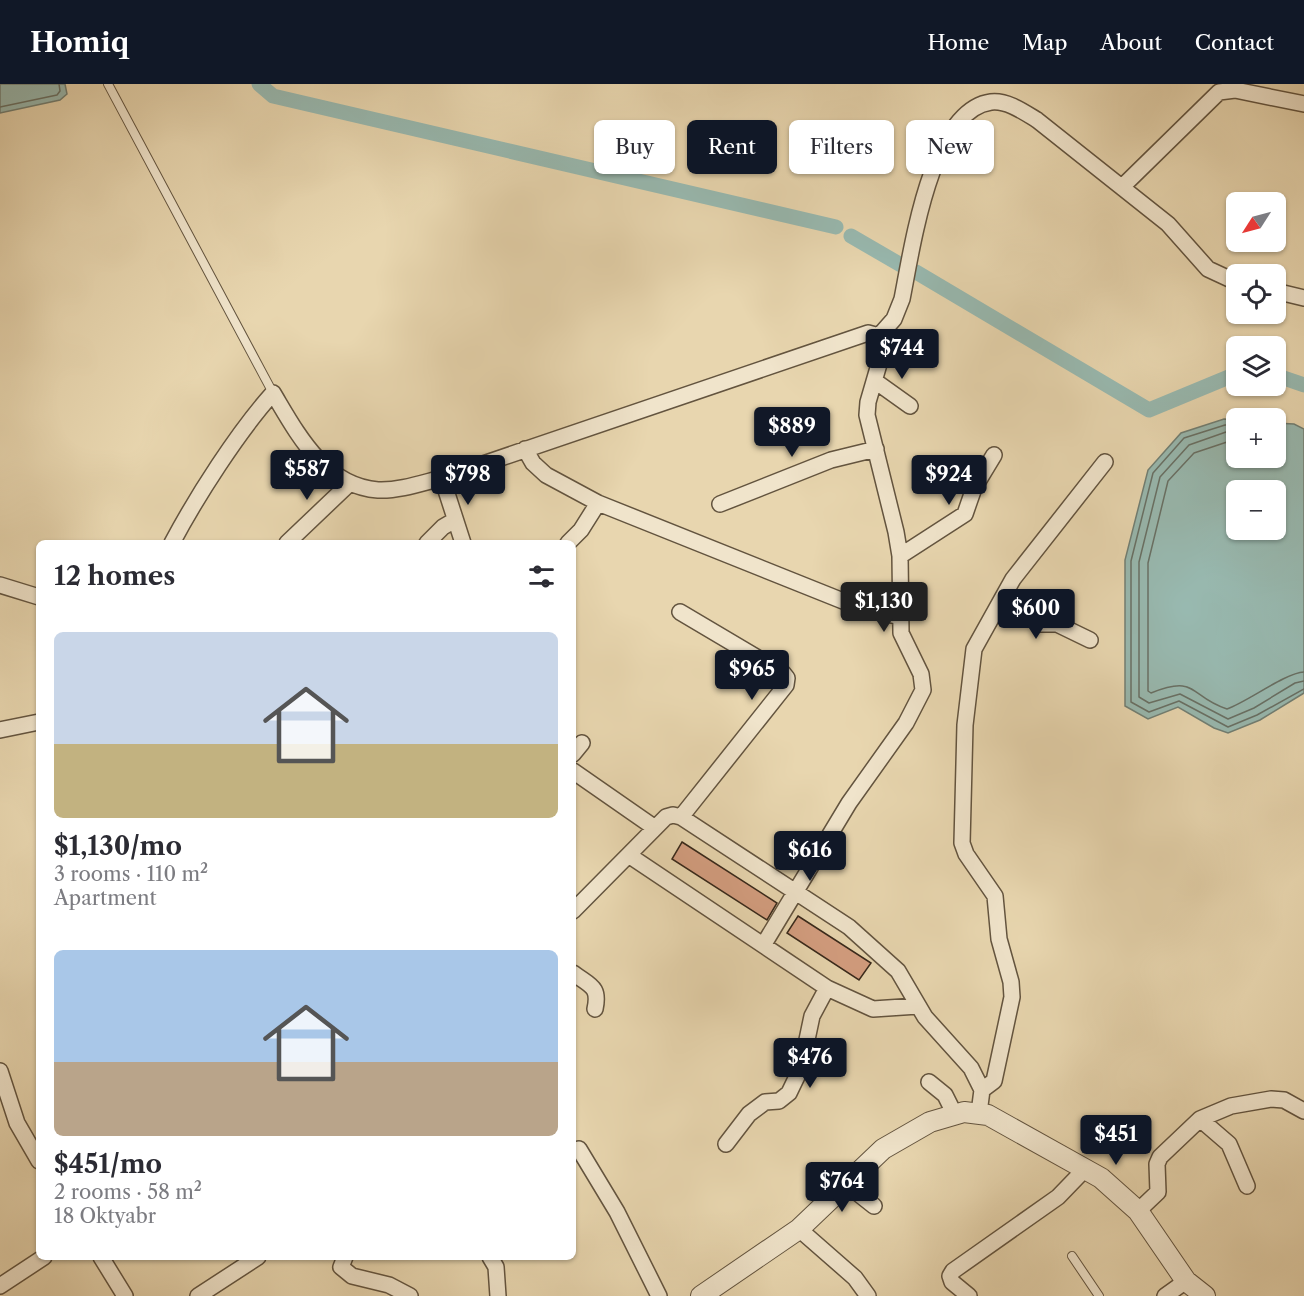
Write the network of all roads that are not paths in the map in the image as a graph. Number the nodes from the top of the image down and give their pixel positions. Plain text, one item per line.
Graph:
1 (108, 84) edge
2 (1304, 104) edge
3 (1122, 187) junction
4 (1226, 277) edge
5 (1286, 294) edge
6 (1304, 298) edge
7 (879, 336) junction
8 (875, 381) junction
9 (273, 393) junction
10 (910, 406) dead end
11 (525, 449) junction
12 (876, 449) junction
13 (994, 455) dead end
14 (1105, 462) dead end
15 (442, 478) junction
16 (350, 483) junction
17 (598, 503) junction
18 (720, 504) dead end
19 (455, 520) junction
20 (174, 540) edge
21 (290, 540) edge
22 (430, 540) edge
23 (462, 540) edge
24 (571, 540) edge
25 (900, 556) junction
26 (0, 585) edge
27 (36, 596) edge
28 (1002, 599) junction
29 (680, 612) dead end
30 (901, 617) junction
31 (1090, 640) dead end
32 (36, 723) edge
33 (0, 730) edge
34 (576, 773) edge
35 (681, 817) junction
36 (655, 828) junction
37 (630, 856) junction
38 (796, 893) junction
39 (576, 908) edge
40 (764, 945) junction
41 (576, 975) edge
42 (827, 988) junction
43 (918, 1006) junction
44 (595, 1009) dead end
45 (0, 1071) edge
46 (929, 1082) dead end
47 (982, 1090) junction
48 (1304, 1111) edge
49 (954, 1113) junction
50 (979, 1113) junction
51 (1200, 1119) junction
52 (726, 1144) dead end
53 (579, 1149) dead end
54 (36, 1156) edge
55 (1086, 1168) junction
56 (845, 1183) junction
57 (1246, 1186) dead end
58 (874, 1206) dead end
59 (1138, 1211) junction
60 (799, 1229) junction
61 (1072, 1256) dead end
62 (39, 1260) edge
63 (104, 1260) edge
64 (253, 1260) edge
65 (344, 1260) edge
66 (492, 1260) edge
67 (1186, 1281) junction
68 (0, 1286) edge
69 (126, 1296) edge
70 (198, 1296) edge
71 (410, 1296) edge
72 (498, 1296) edge
73 (659, 1296) edge
74 (701, 1296) edge
75 (868, 1296) edge
76 (969, 1296) edge
77 (1099, 1296) edge
78 (1165, 1296) edge
79 (1205, 1296) edge

1 - 9 lane
2 - 3 street
3 - 4 street
3 - 7 street
5 - 6 street
7 - 8 street
7 - 11 street
8 - 10 street
8 - 12 street
9 - 16 street
9 - 20 street
11 - 15 street
11 - 17 street
12 - 18 street
12 - 25 street
13 - 25 street
14 - 28 street
15 - 16 street
15 - 19 street
16 - 21 street
17 - 24 street
17 - 30 street
19 - 22 street
19 - 23 street
25 - 30 street
26 - 27 street
28 - 31 street
28 - 47 street
29 - 35 street
30 - 38 street
32 - 33 street
34 - 36 street
35 - 36 street
35 - 38 street
36 - 37 street
37 - 39 street
37 - 40 street
38 - 40 street
38 - 43 street
40 - 42 street
41 - 44 street
42 - 43 street
42 - 52 street
43 - 47 street
45 - 54 street
46 - 49 street
47 - 50 street
48 - 51 street
49 - 50 street
49 - 56 street
50 - 55 street
51 - 57 street
51 - 59 street
53 - 73 street
55 - 59 street
55 - 76 street
56 - 58 street
56 - 60 street
59 - 67 street
60 - 74 street
60 - 75 street
61 - 77 lane
62 - 68 street
63 - 69 street
64 - 70 street
65 - 71 street
66 - 72 street
67 - 78 street
67 - 79 street

